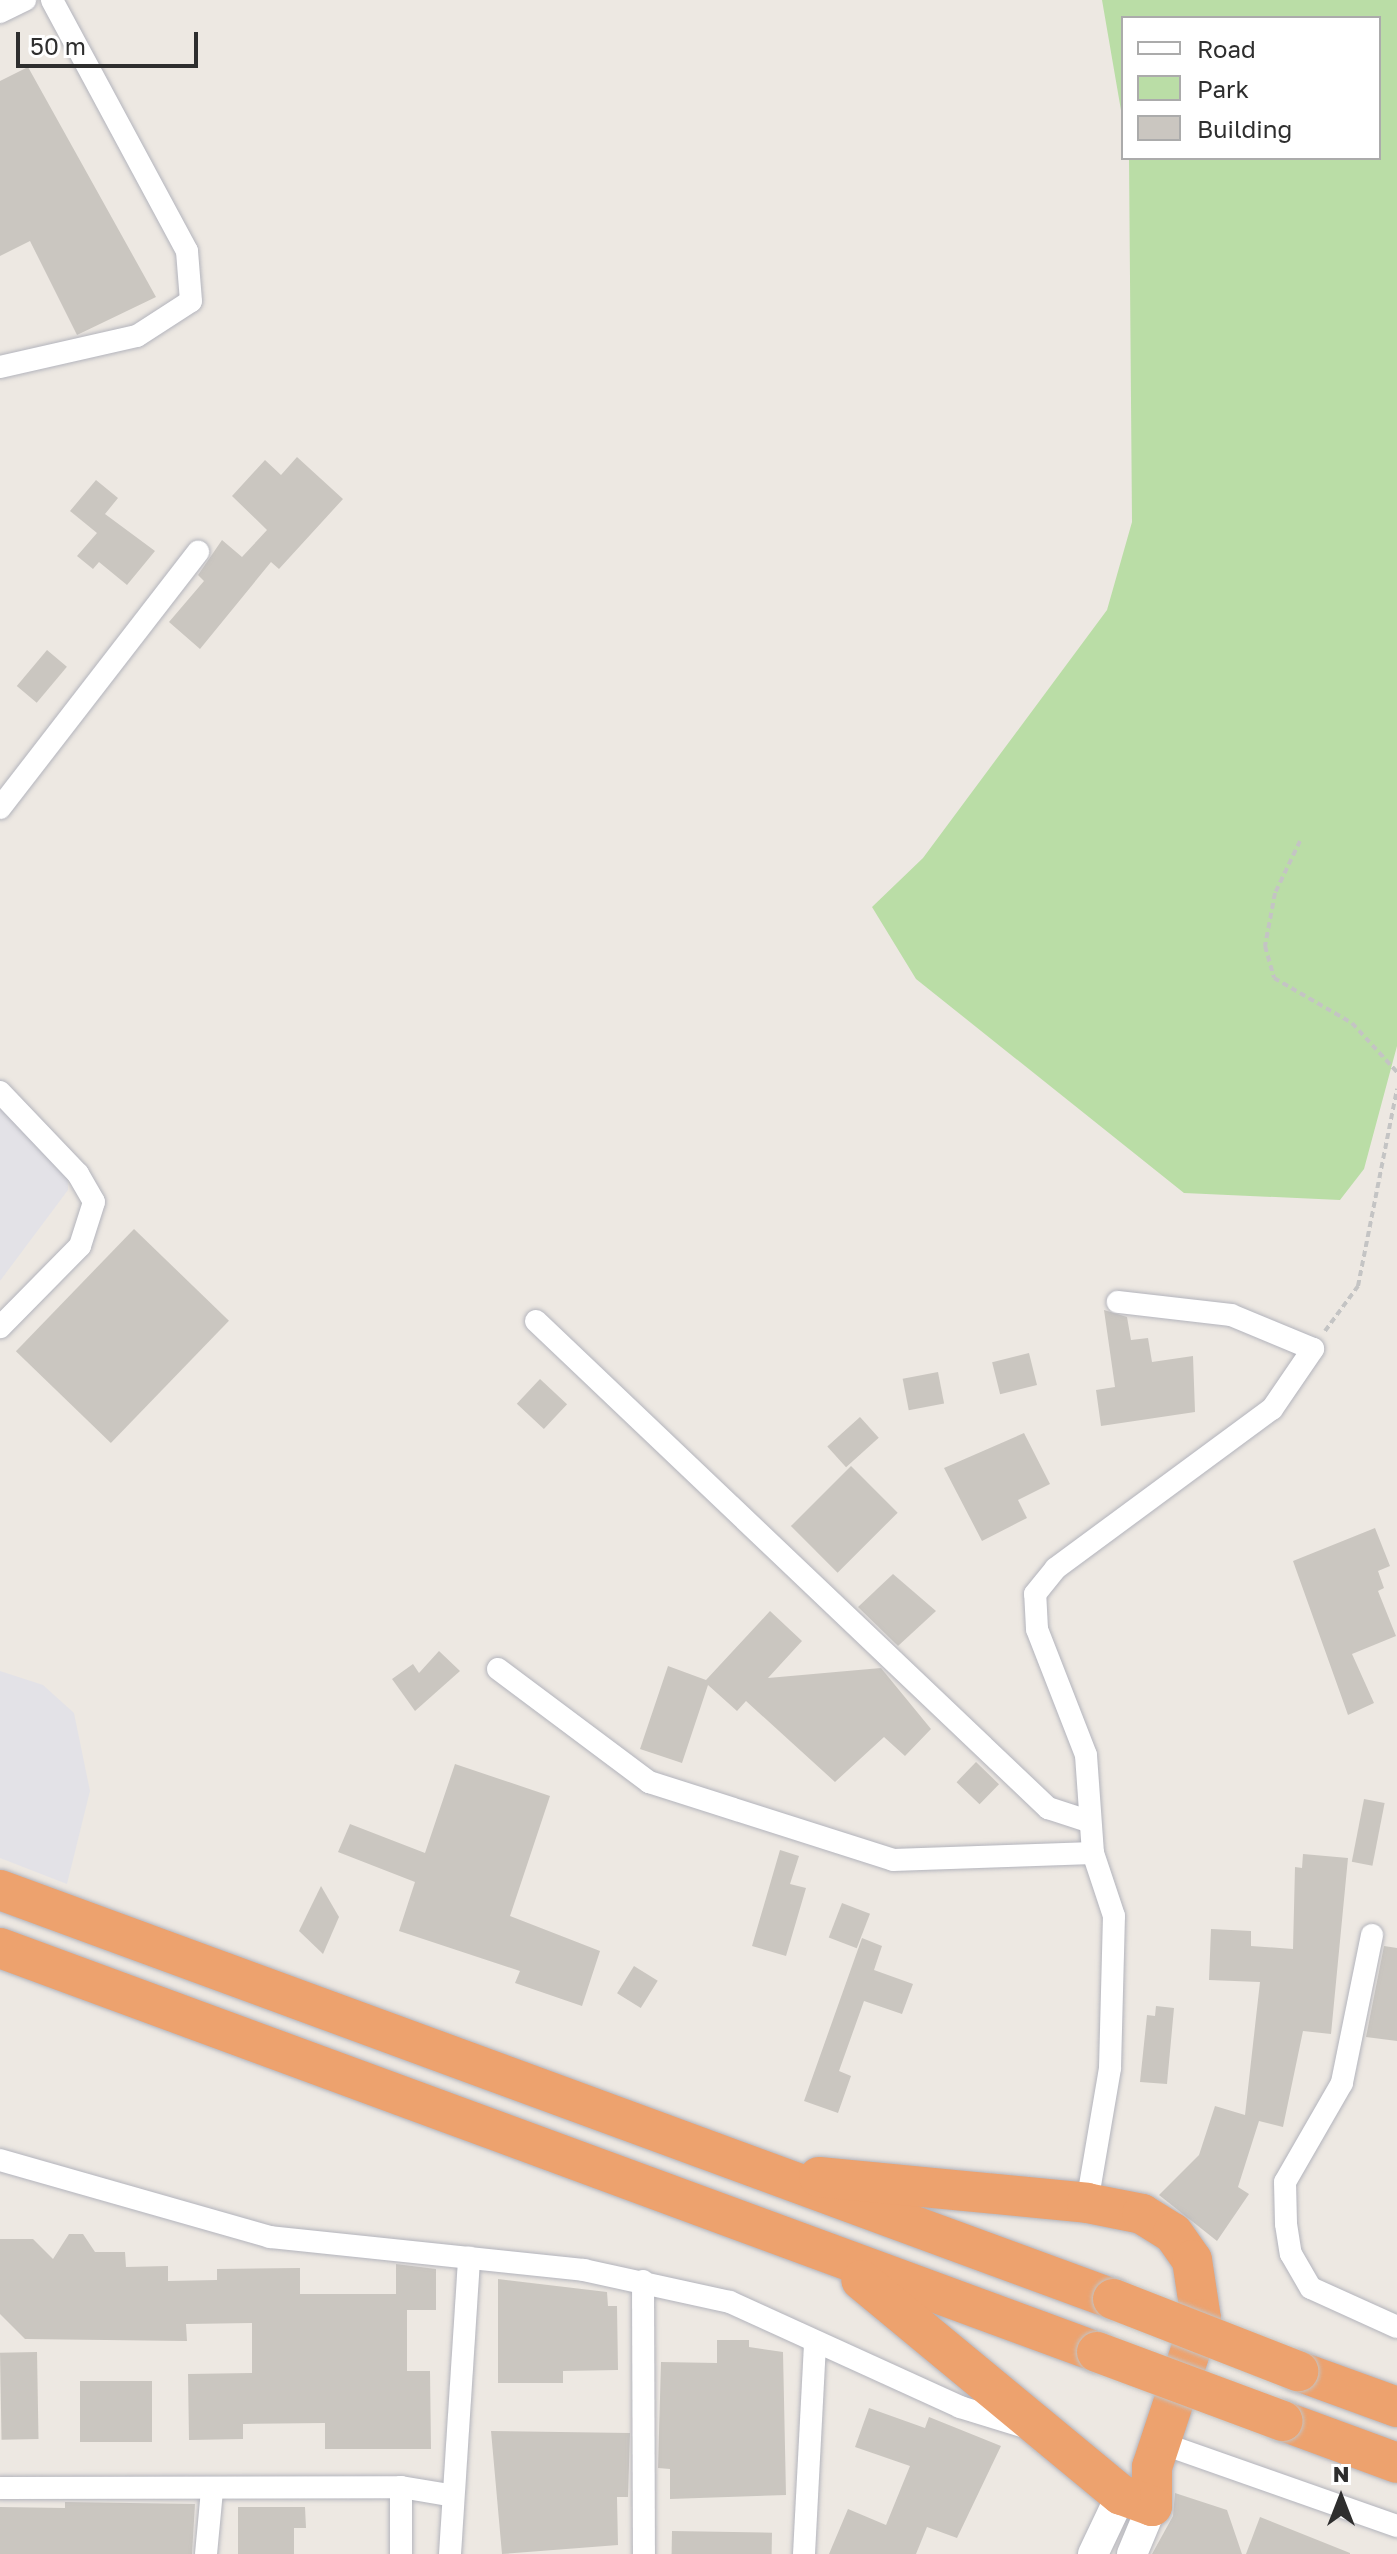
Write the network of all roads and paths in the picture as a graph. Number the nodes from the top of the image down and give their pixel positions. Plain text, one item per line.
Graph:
1 (25, 0) edge
2 (52, 0) edge
3 (0, 12) edge
4 (0, 367) edge
5 (198, 552) dead end
6 (0, 808) edge
7 (1300, 841) dead end
8 (1397, 1072) edge
9 (1397, 1089) edge
10 (0, 1092) edge
11 (1118, 1302) dead end
12 (536, 1321) dead end
13 (0, 1327) edge
14 (1313, 1349) junction
15 (498, 1669) dead end
16 (1088, 1821) junction
17 (1093, 1853) junction
18 (0, 1890) edge
19 (1372, 1935) dead end
20 (0, 1948) edge
21 (0, 2160) edge
22 (784, 2176) junction
23 (1011, 2196) junction
24 (1087, 2203) junction
25 (994, 2253) junction
26 (469, 2258) junction
27 (835, 2261) junction
28 (643, 2281) junction
29 (975, 2310) junction
30 (1397, 2327) edge
31 (815, 2344) junction
32 (944, 2347) junction
33 (1397, 2407) edge
34 (1053, 2435) junction
35 (1397, 2463) edge
36 (1146, 2478) junction
37 (401, 2487) junction
38 (0, 2488) edge
39 (212, 2491) junction
40 (449, 2495) junction
41 (1397, 2526) edge
42 (206, 2554) edge
43 (401, 2554) edge
44 (450, 2554) edge
45 (644, 2554) edge
46 (804, 2554) edge
47 (1093, 2554) edge
48 (1132, 2554) edge

1 - 3 street
2 - 4 street
5 - 6 street
7 - 8 path
9 - 14 path
10 - 13 street
11 - 14 street
12 - 16 street
14 - 16 street
15 - 17 street
16 - 17 street
17 - 24 street
18 - 22 highway
19 - 30 street
20 - 27 highway
21 - 26 street
22 - 23 highway
22 - 25 highway
23 - 24 highway
23 - 25 highway
24 - 36 highway
25 - 33 highway, bridge
26 - 28 street
26 - 40 street
27 - 29 highway
27 - 32 highway
28 - 31 street
28 - 45 street
29 - 32 highway
29 - 35 highway, bridge
31 - 34 street
31 - 46 street
32 - 34 highway
34 - 36 highway
36 - 41 street
36 - 47 main road
36 - 48 main road
37 - 39 street
37 - 40 street
37 - 43 street
38 - 39 street
39 - 42 street
40 - 44 street

